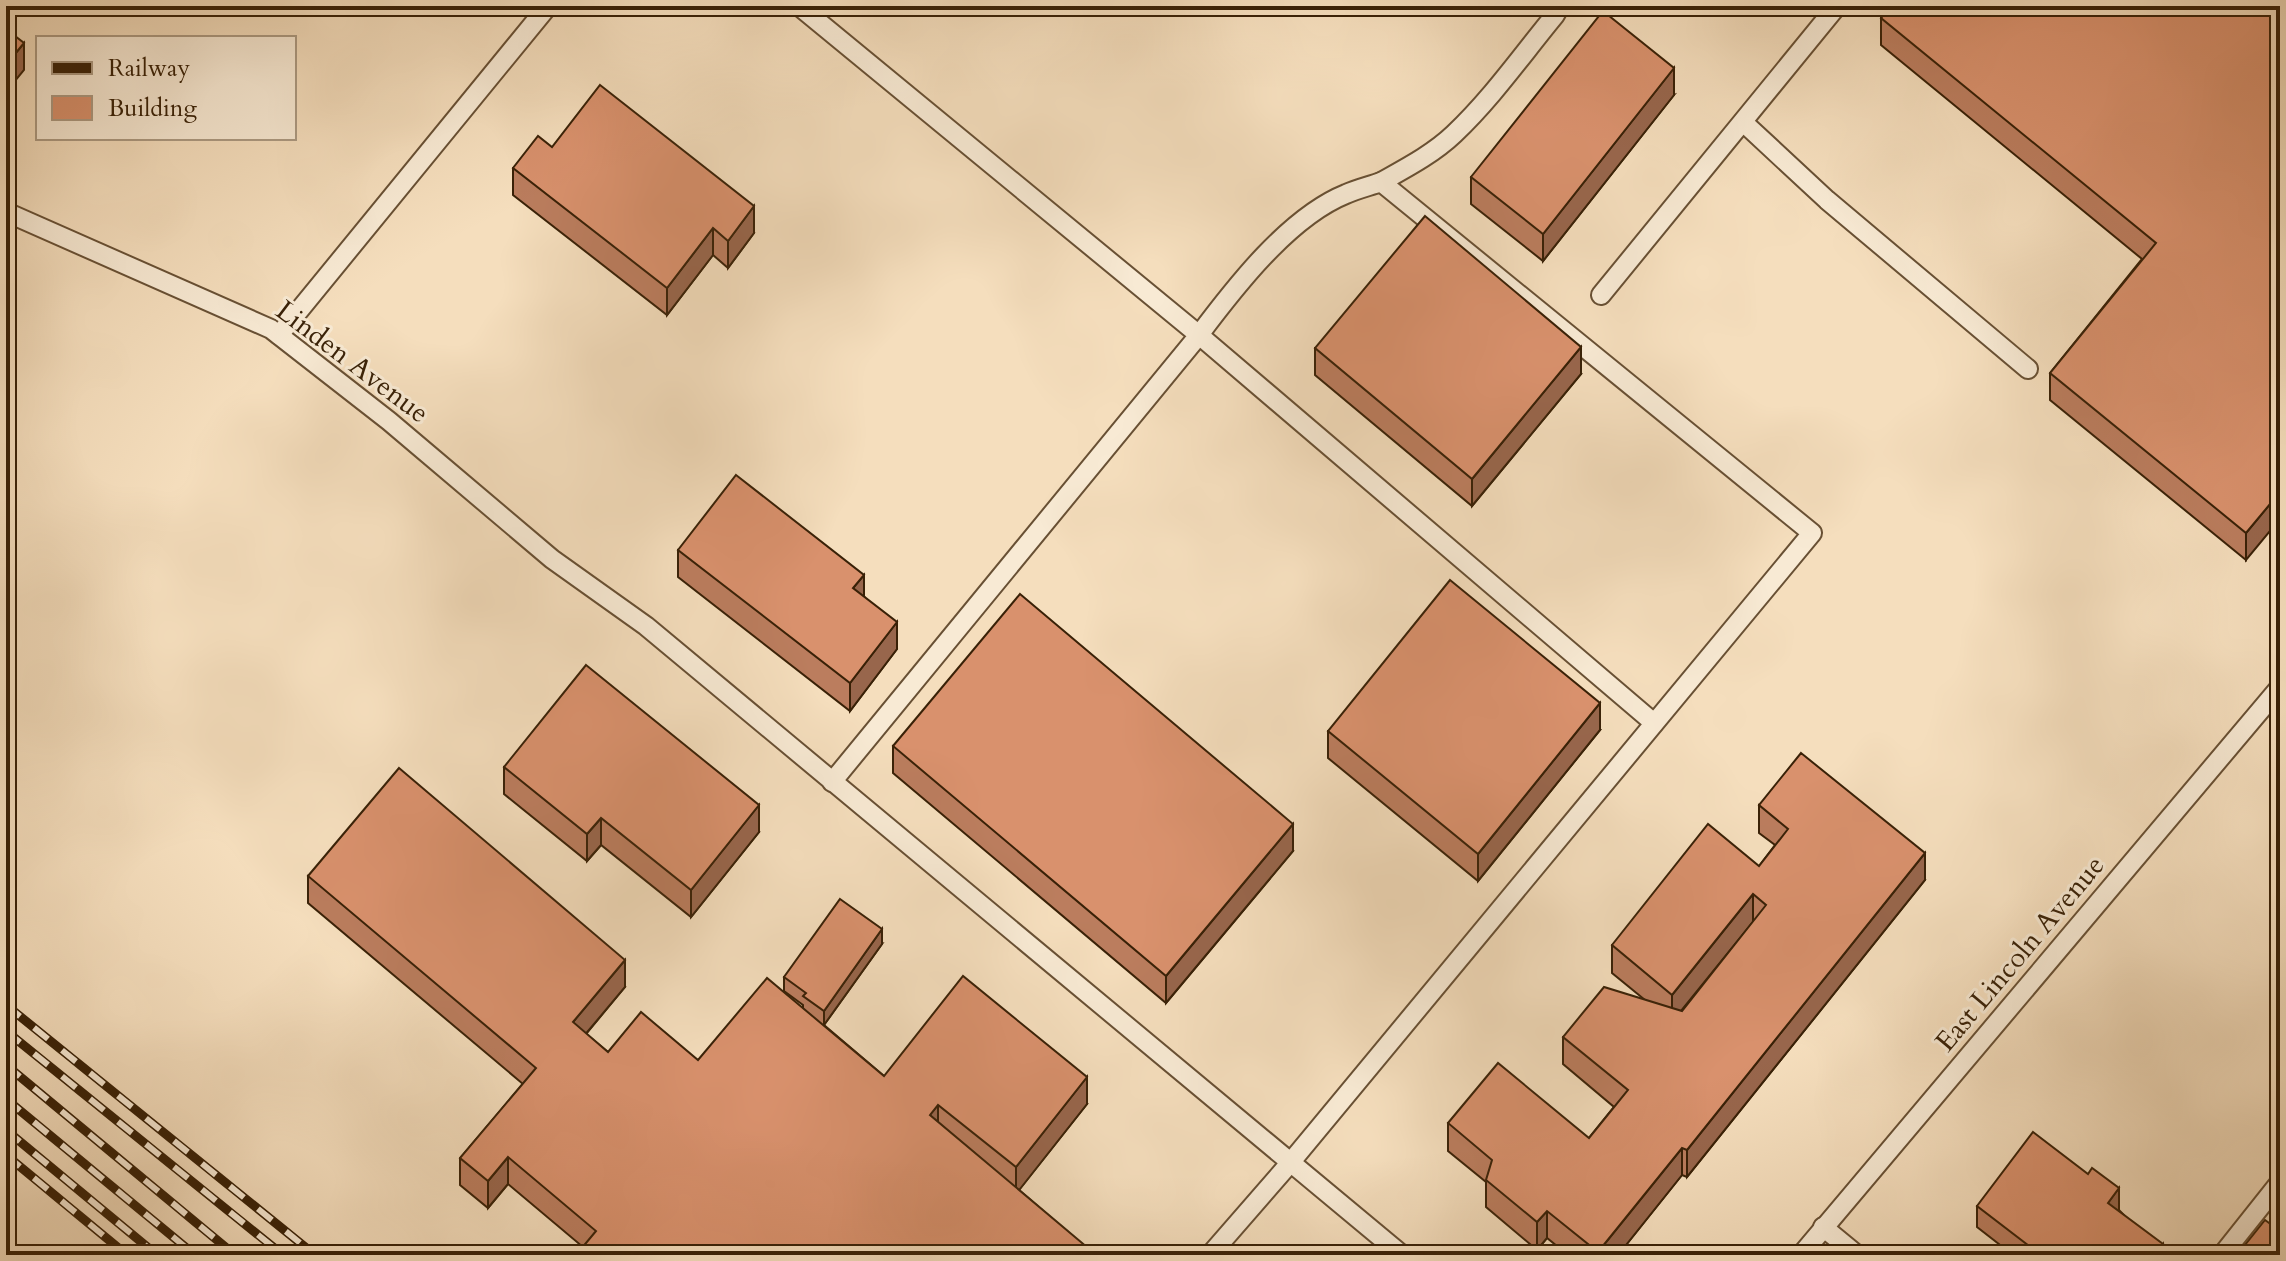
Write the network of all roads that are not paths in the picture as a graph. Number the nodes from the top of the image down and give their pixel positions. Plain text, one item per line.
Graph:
1 (548, 6) edge
2 (799, 6) edge
3 (1560, 6) edge
4 (1837, 6) edge
5 (1743, 122) junction
6 (1381, 182) junction
7 (6, 212) edge
8 (1601, 295) dead end
9 (279, 335) junction
10 (1199, 335) junction
11 (2028, 369) dead end
12 (2280, 687) edge
13 (1654, 723) junction
14 (832, 782) junction
15 (1290, 1163) junction
16 (2280, 1182) edge
17 (1823, 1227) junction
18 (1210, 1255) edge
19 (1402, 1255) edge
20 (1801, 1255) edge
21 (1857, 1255) edge
22 (2222, 1255) edge

1 - 9 lane
2 - 10 lane
3 - 6 lane
4 - 5 lane
5 - 8 lane
5 - 11 lane
6 - 10 lane
6 - 13 lane
7 - 9 lane, Linden Avenue
9 - 14 lane, Linden Avenue
10 - 13 lane
10 - 14 lane
12 - 17 lane, East Lincoln Avenue
13 - 15 lane
14 - 15 lane, Linden Avenue
15 - 18 lane
15 - 19 lane, Linden Avenue
16 - 22 lane
17 - 20 lane, East Lincoln Avenue
17 - 21 lane

